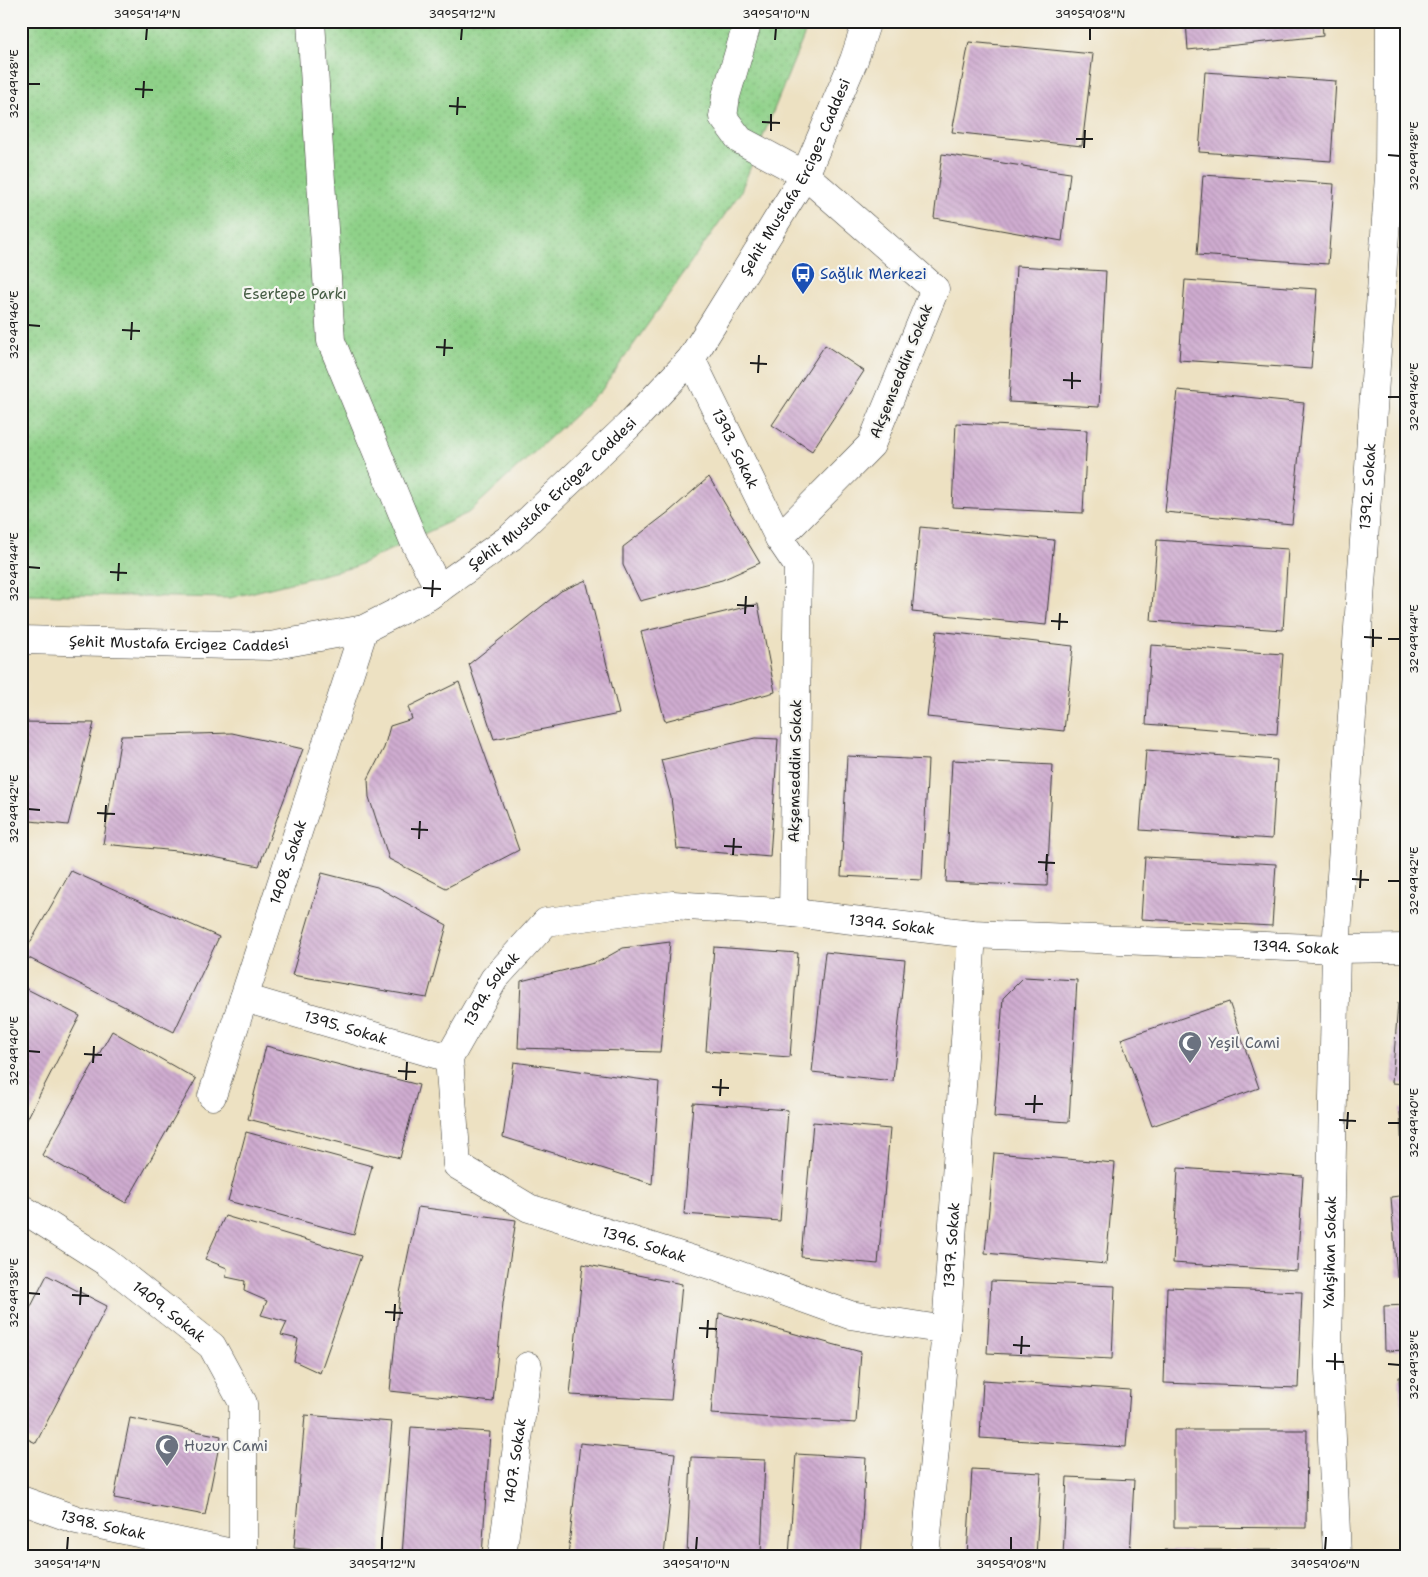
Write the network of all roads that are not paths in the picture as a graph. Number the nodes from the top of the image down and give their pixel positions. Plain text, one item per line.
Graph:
1 (311, 21) edge
2 (748, 21) edge
3 (867, 21) edge
4 (1390, 21) edge
5 (805, 175) junction
6 (691, 359) junction
7 (779, 538) junction
8 (439, 589) junction
9 (364, 628) junction
10 (21, 640) edge
11 (793, 913) junction
12 (972, 934) junction
13 (1407, 948) edge
14 (1336, 949) junction
15 (244, 998) junction
16 (449, 1058) junction
17 (212, 1096) dead end
18 (21, 1208) edge
19 (946, 1330) junction
20 (528, 1366) dead end
21 (21, 1500) edge
22 (244, 1555) edge
23 (502, 1556) edge
24 (925, 1556) edge
25 (1338, 1556) edge

1 - 8 street
2 - 5 street
3 - 5 street, Şehit Mustafa Ercigez Caddesi
4 - 14 street, 1392. Sokak
5 - 6 street, Şehit Mustafa Ercigez Caddesi
5 - 7 street, Akşemseddin Sokak
6 - 7 street, 1393. Sokak
6 - 8 street, Şehit Mustafa Ercigez Caddesi
7 - 11 street, Akşemseddin Sokak
8 - 9 street, Şehit Mustafa Ercigez Caddesi
9 - 10 street, Şehit Mustafa Ercigez Caddesi
9 - 15 street, 1408. Sokak
11 - 12 street, 1394. Sokak
11 - 16 street, 1394. Sokak
12 - 14 street, 1394. Sokak
12 - 19 street, 1397. Sokak
13 - 14 street, 1394. Sokak
14 - 25 street, Yahşihan Sokak
15 - 16 street, 1395. Sokak
15 - 17 street, 1408. Sokak
16 - 19 street, 1396. Sokak
18 - 22 street, 1409. Sokak
19 - 24 street, 1397. Sokak
20 - 23 street, 1407. Sokak
21 - 22 street, 1398. Sokak

